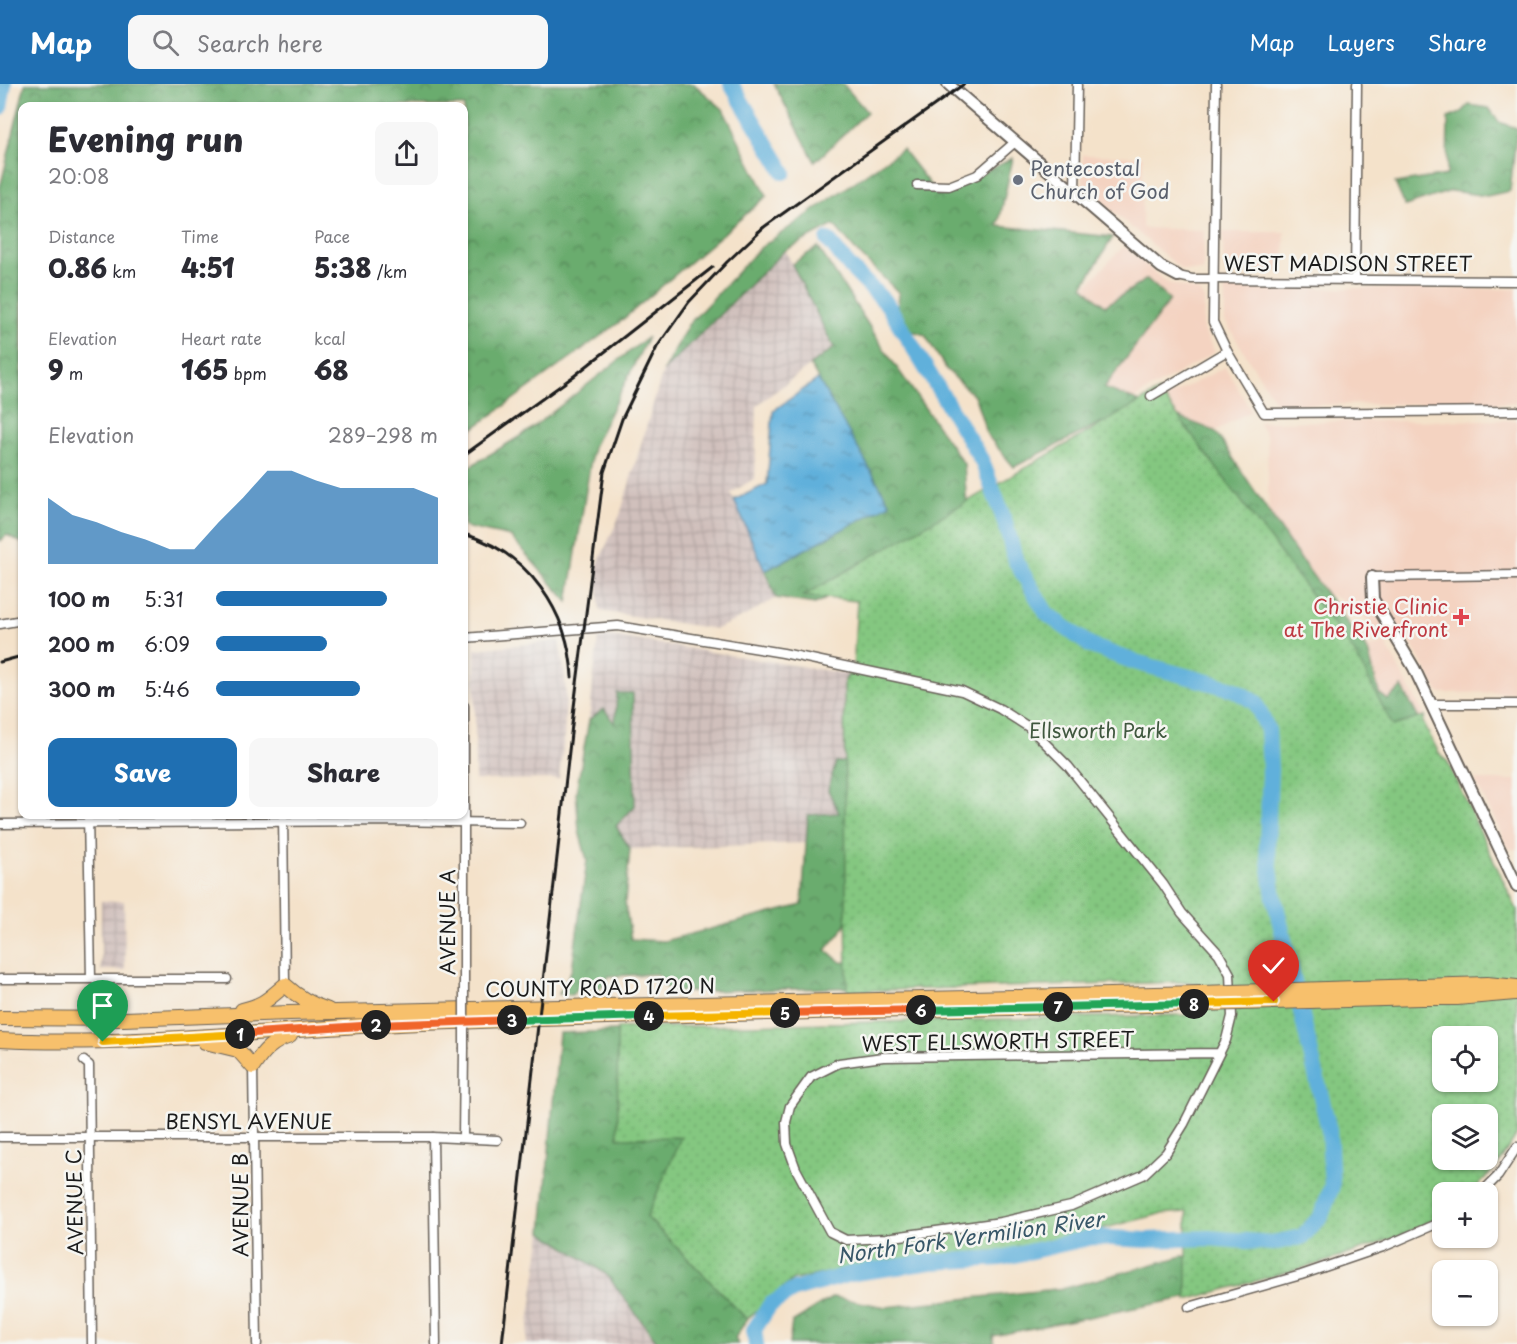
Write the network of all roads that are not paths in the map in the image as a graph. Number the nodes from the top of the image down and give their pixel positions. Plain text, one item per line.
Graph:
1 (948, 84) edge
2 (1077, 84) edge
3 (1216, 84) edge
4 (1357, 84) edge
5 (1015, 142) junction
6 (917, 185) dead end
7 (1075, 192) junction
8 (1178, 276) joint
9 (1214, 279) junction
10 (1355, 280) junction
11 (1517, 280) edge
12 (1227, 351) junction
13 (1151, 396) dead end
14 (1517, 411) edge
15 (1517, 575) edge
16 (1372, 577) joint
17 (18, 621) edge
18 (0, 624) edge
19 (468, 638) edge
20 (1432, 704) junction
21 (1517, 704) edge
22 (88, 819) edge
23 (283, 819) edge
24 (465, 821) junction
25 (520, 823) dead end
26 (0, 824) edge
27 (88, 825) junction
28 (1517, 886) edge
29 (0, 979) edge
30 (91, 979) junction
31 (227, 979) dead end
32 (285, 986) junction
33 (1517, 987) edge
34 (1421, 992) junction
35 (1517, 993) edge
36 (1201, 998) junction
37 (339, 1013) junction
38 (205, 1017) junction
39 (0, 1018) edge
40 (309, 1029) junction
41 (187, 1038) junction
42 (0, 1040) edge
43 (1219, 1053) junction
44 (84, 1061) dead end
45 (254, 1066) junction
46 (0, 1137) edge
47 (256, 1137) junction
48 (433, 1137) junction
49 (463, 1137) junction
50 (90, 1138) junction
51 (497, 1140) dead end
52 (1517, 1147) edge
53 (1492, 1182) edge
54 (1432, 1225) edge
55 (1190, 1307) dead end
56 (92, 1344) edge
57 (257, 1344) edge
58 (436, 1344) edge

1 - 5 street
2 - 7 street
3 - 9 street
4 - 10 street
5 - 6 street
5 - 7 street
7 - 8 street
8 - 9 street, WEST MADISON STREET
9 - 10 street, WEST MADISON STREET
9 - 12 street
10 - 11 street, WEST MADISON STREET
12 - 13 street
12 - 14 street
15 - 16 street
16 - 20 street
17 - 18 street
19 - 43 street, WEST ELLSWORTH STREET
20 - 21 street
20 - 28 street
22 - 27 street
23 - 24 street
23 - 27 street
23 - 32 street
24 - 25 street
24 - 49 street, AVENUE A, bridge
26 - 27 street
27 - 30 street
29 - 30 street
30 - 31 street
32 - 37 main road
32 - 38 main road
33 - 34 main road
34 - 35 main road
34 - 36 main road, bridge
36 - 37 main road, COUNTY ROAD 1720 N
36 - 40 main road, COUNTY ROAD 1720 N
37 - 38 main road, COUNTY ROAD 1720 N
38 - 39 main road, COUNTY ROAD 1720 N
40 - 41 main road
40 - 45 main road
41 - 42 main road
41 - 45 main road
43 - 43 street, WEST ELLSWORTH STREET
44 - 50 street, AVENUE C
45 - 47 street, AVENUE B
46 - 50 street, BENSYL AVENUE
47 - 48 street, BENSYL AVENUE
47 - 50 street, BENSYL AVENUE
47 - 57 street, AVENUE B
48 - 49 street, BENSYL AVENUE
48 - 58 street
49 - 51 street, BENSYL AVENUE
50 - 56 street, AVENUE C
52 - 53 street
54 - 55 street

